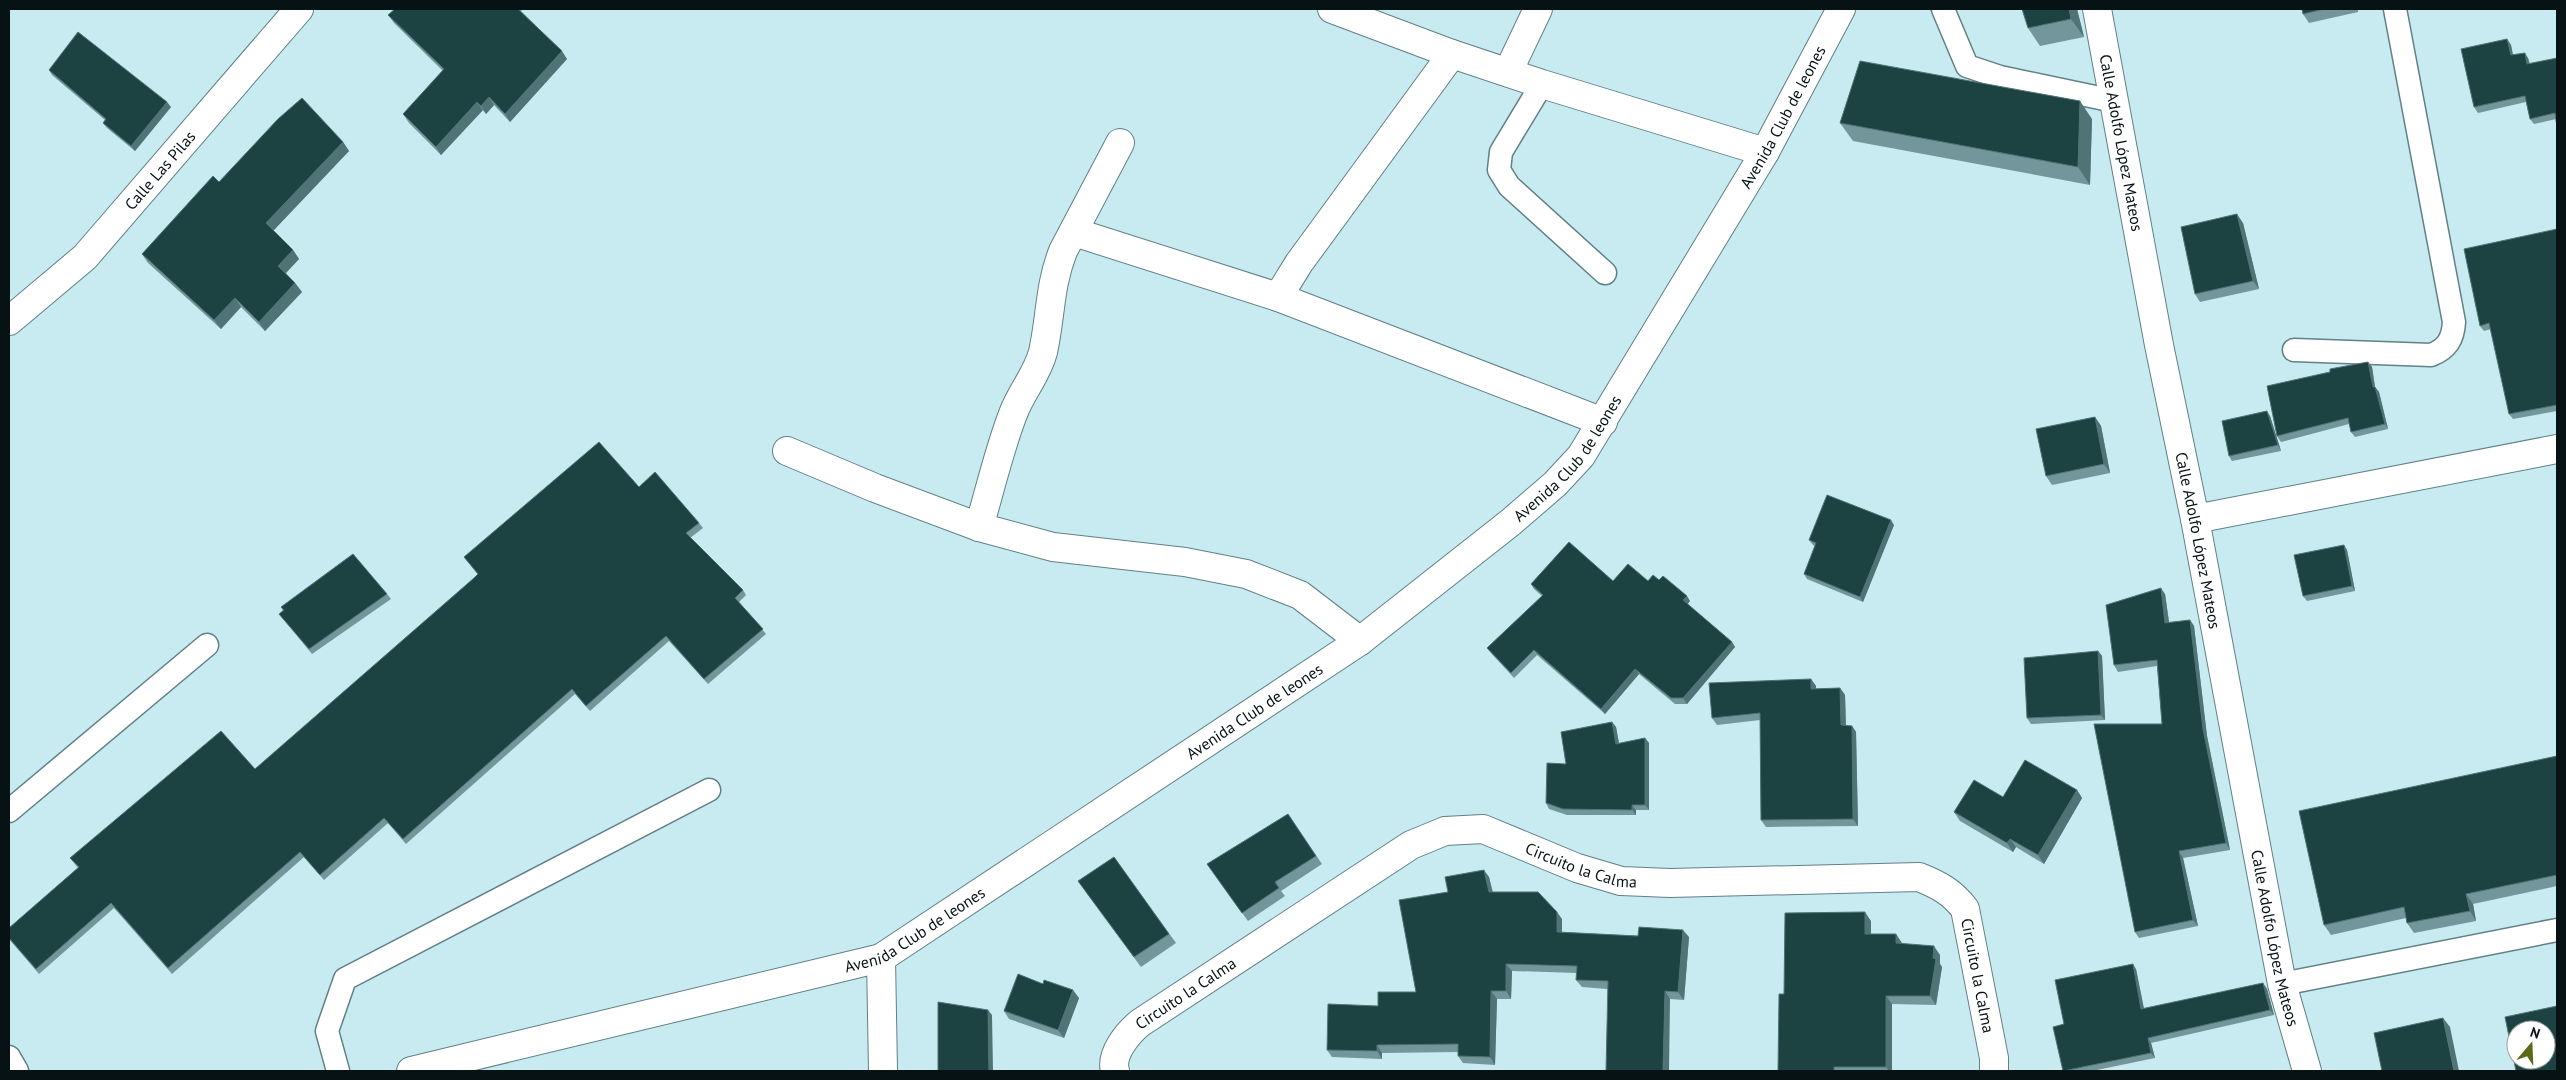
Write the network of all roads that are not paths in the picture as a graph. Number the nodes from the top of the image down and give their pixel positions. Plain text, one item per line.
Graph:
1 (299, 9) edge
2 (1332, 9) edge
3 (1538, 9) edge
4 (1841, 9) edge
5 (1943, 9) edge
6 (2097, 9) edge
7 (2395, 9) edge
8 (1452, 54) junction
9 (1508, 72) junction
10 (1542, 84) junction
11 (2114, 101) junction
12 (1120, 143) dead end
13 (1765, 152) junction
14 (1074, 232) junction
15 (1606, 272) dead end
16 (1278, 297) junction
17 (9, 321) edge
18 (2294, 350) dead end
19 (1603, 422) junction
20 (2557, 449) edge
21 (787, 451) dead end
22 (2195, 519) junction
23 (979, 527) junction
24 (1360, 641) junction
25 (207, 645) dead end
26 (709, 790) dead end
27 (9, 811) edge
28 (2557, 930) edge
29 (882, 958) junction
30 (2282, 984) junction
31 (9, 1057) edge
32 (17, 1071) edge
33 (338, 1071) edge
34 (411, 1071) edge
35 (883, 1071) edge
36 (1115, 1071) edge
37 (1994, 1071) edge
38 (2307, 1071) edge

1 - 17 street, Calle Las Pilas
2 - 8 street
3 - 9 street
4 - 13 street, Avenida Club de leones
5 - 11 lane
6 - 11 street, Calle Adolfo López Mateos
7 - 18 lane
8 - 9 street
8 - 16 street
9 - 10 street
10 - 13 street
10 - 15 lane
11 - 22 street, Calle Adolfo López Mateos
12 - 14 street
13 - 19 street, Avenida Club de leones
14 - 16 street
14 - 23 street
16 - 19 street
19 - 24 street, Avenida Club de leones
20 - 22 street
21 - 23 street
22 - 30 street, Calle Adolfo López Mateos
23 - 24 street
24 - 29 street, Avenida Club de leones
25 - 27 lane
26 - 33 lane
28 - 30 lane
29 - 34 street, Avenida Club de leones
29 - 35 street
30 - 38 street, Calle Adolfo López Mateos
31 - 32 lane
36 - 37 street, Circuito la Calma

